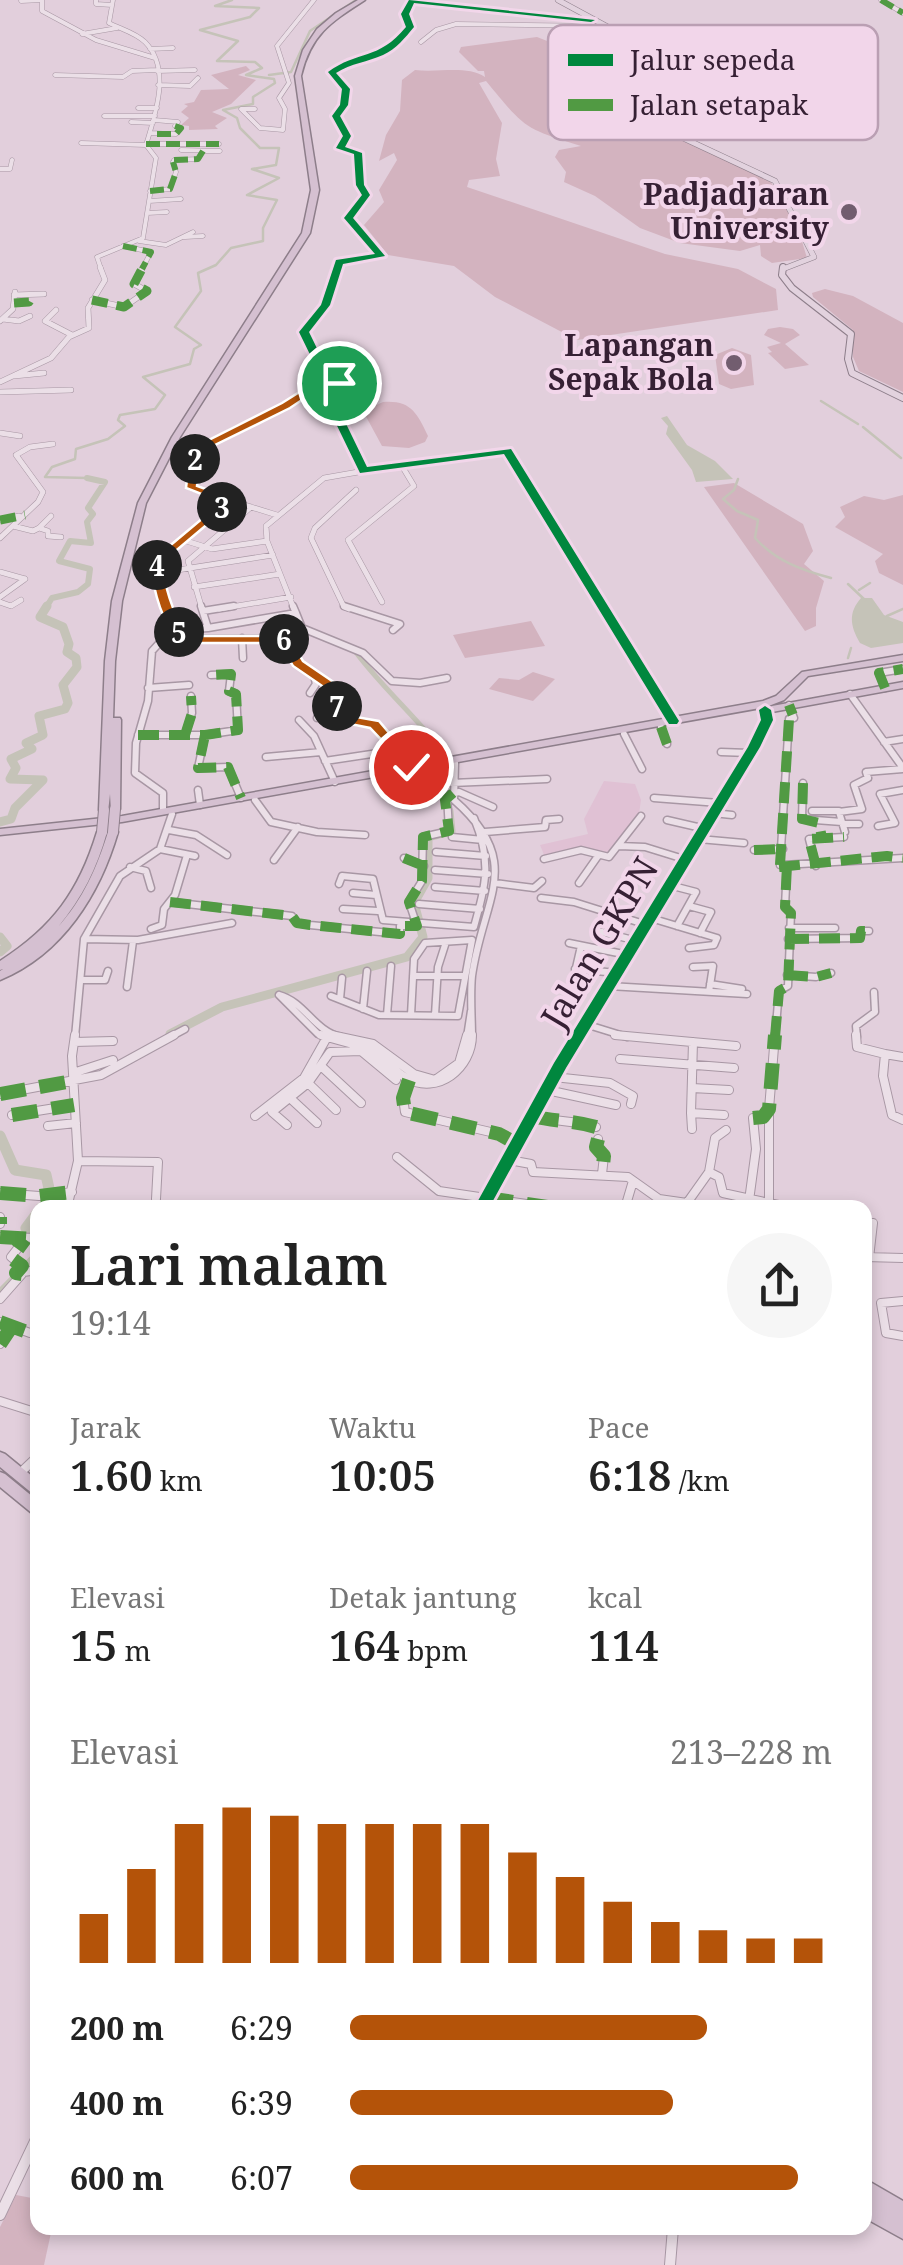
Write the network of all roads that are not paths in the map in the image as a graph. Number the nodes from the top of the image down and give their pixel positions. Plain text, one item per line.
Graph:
1 (42, 0) edge
2 (96, 0) edge
3 (314, 0) edge
4 (366, 0) edge
5 (558, 0) edge
6 (881, 0) edge
7 (21, 1) edge
8 (112, 2) edge
9 (901, 10) edge
10 (591, 20) junction
11 (569, 25) edge
12 (599, 25) edge
13 (119, 28) junction
14 (82, 34) junction
15 (141, 39) junction
16 (129, 42) dead end
17 (421, 42) dead end
18 (150, 48) junction
19 (173, 48) dead end
20 (154, 58) junction
21 (195, 70) dead end
22 (157, 71) junction
23 (54, 76) dead end
24 (198, 78) dead end
25 (158, 85) junction
26 (138, 108) dead end
27 (156, 108) junction
28 (255, 108) dead end
29 (104, 116) dead end
30 (185, 116) dead end
31 (154, 120) junction
32 (131, 122) dead end
33 (176, 124) junction
34 (150, 134) junction
35 (165, 134) junction
36 (688, 140) edge
37 (81, 143) dead end
38 (146, 145) junction
39 (178, 148) junction
40 (204, 151) junction
41 (12, 160) dead end
42 (174, 161) junction
43 (154, 163) junction
44 (0, 169) edge
45 (150, 191) junction
46 (181, 199) dead end
47 (150, 201) junction
48 (167, 212) dead end
49 (147, 213) junction
50 (192, 232) dead end
51 (203, 236) dead end
52 (185, 237) junction
53 (118, 238) dead end
54 (138, 241) junction
55 (123, 246) junction
56 (44, 294) dead end
57 (92, 300) junction
58 (56, 310) dead end
59 (30, 316) dead end
60 (2, 320) edge
61 (72, 335) junction
62 (44, 373) dead end
63 (3, 378) edge
64 (328, 378) junction
65 (70, 390) dead end
66 (0, 394) edge
67 (26, 394) dead end
68 (903, 398) edge
69 (0, 433) edge
70 (20, 436) dead end
71 (52, 444) dead end
72 (402, 466) junction
73 (364, 471) junction
74 (356, 490) dead end
75 (230, 500) junction
76 (252, 507) junction
77 (25, 514) junction
78 (277, 515) junction
79 (51, 516) dead end
80 (0, 520) edge
81 (13, 526) junction
82 (39, 528) junction
83 (61, 537) dead end
84 (0, 538) edge
85 (183, 540) junction
86 (267, 541) junction
87 (204, 547) junction
88 (274, 555) junction
89 (187, 568) junction
90 (0, 572) edge
91 (158, 573) junction
92 (280, 574) junction
93 (194, 587) junction
94 (291, 597) junction
95 (0, 600) edge
96 (21, 600) dead end
97 (382, 602) dead end
98 (203, 611) junction
99 (296, 613) junction
100 (166, 614) dead end
101 (208, 628) junction
102 (393, 630) dead end
103 (175, 636) junction
104 (242, 638) junction
105 (201, 639) junction
106 (200, 650) dead end
107 (243, 658) dead end
108 (903, 658) edge
109 (903, 668) edge
110 (212, 675) dead end
111 (314, 675) junction
112 (447, 678) dead end
113 (903, 685) edge
114 (189, 686) dead end
115 (148, 688) junction
116 (885, 688) junction
117 (310, 693) dead end
118 (850, 694) junction
119 (191, 696) dead end
120 (785, 703) junction
121 (765, 710) junction
122 (341, 715) junction
123 (318, 718) dead end
124 (299, 720) dead end
125 (673, 721) junction
126 (166, 725) dead end
127 (661, 728) junction
128 (138, 734) junction
129 (624, 734) junction
130 (162, 735) junction
131 (185, 735) junction
132 (205, 735) junction
133 (903, 739) edge
134 (884, 742) junction
135 (553, 744) junction
136 (668, 744) dead end
137 (398, 750) junction
138 (321, 752) junction
139 (721, 752) dead end
140 (749, 753) junction
141 (266, 757) dead end
142 (325, 761) junction
143 (455, 763) junction
144 (434, 764) junction
145 (902, 767) edge
146 (411, 769) junction
147 (642, 769) dead end
148 (547, 779) dead end
149 (335, 782) junction
150 (802, 783) dead end
151 (455, 788) junction
152 (198, 790) dead end
153 (903, 790) edge
154 (241, 798) junction
155 (654, 798) dead end
156 (255, 800) junction
157 (718, 804) junction
158 (200, 805) junction
159 (493, 807) dead end
160 (812, 811) dead end
161 (839, 811) junction
162 (167, 813) junction
163 (713, 813) junction
164 (732, 815) dead end
165 (640, 816) dead end
166 (558, 819) dead end
167 (668, 820) dead end
168 (819, 823) junction
169 (858, 824) dead end
170 (298, 826) junction
171 (878, 826) dead end
172 (546, 827) junction
173 (706, 828) junction
174 (843, 829) junction
175 (169, 830) junction
176 (0, 834) edge
177 (365, 836) dead end
178 (484, 836) junction
179 (550, 836) dead end
180 (452, 837) dead end
181 (822, 838) junction
182 (699, 839) junction
183 (744, 843) dead end
184 (618, 846) junction
185 (160, 849) junction
186 (754, 850) dead end
187 (783, 850) junction
188 (436, 852) dead end
189 (226, 855) dead end
190 (486, 856) junction
191 (598, 856) junction
192 (404, 858) dead end
193 (903, 858) edge
194 (274, 860) dead end
195 (544, 860) dead end
196 (687, 860) junction
197 (424, 866) junction
198 (782, 866) junction
199 (816, 866) junction
200 (130, 868) junction
201 (435, 870) dead end
202 (488, 874) junction
203 (542, 881) dead end
204 (495, 882) junction
205 (578, 883) dead end
206 (339, 884) dead end
207 (671, 885) junction
208 (434, 887) dead end
209 (151, 888) dead end
210 (83, 891) junction
211 (485, 891) junction
212 (354, 894) dead end
213 (376, 896) junction
214 (541, 898) dead end
215 (170, 902) junction
216 (418, 904) dead end
217 (689, 906) junction
218 (343, 909) dead end
219 (480, 909) junction
220 (378, 912) junction
221 (232, 923) dead end
222 (420, 924) junction
223 (644, 924) junction
224 (677, 926) junction
225 (790, 928) junction
226 (836, 928) dead end
227 (150, 929) dead end
228 (598, 931) dead end
229 (870, 931) dead end
230 (698, 932) junction
231 (84, 939) junction
232 (789, 939) junction
233 (133, 941) junction
234 (637, 941) junction
235 (446, 942) junction
236 (568, 943) dead end
237 (581, 946) junction
238 (699, 947) junction
239 (689, 948) dead end
240 (628, 955) junction
241 (0, 966) edge
242 (391, 966) dead end
243 (693, 967) dead end
244 (575, 969) junction
245 (108, 971) dead end
246 (366, 971) dead end
247 (617, 973) junction
248 (831, 974) dead end
249 (786, 975) junction
250 (0, 976) edge
251 (437, 976) junction
252 (464, 976) junction
253 (342, 978) dead end
254 (413, 978) junction
255 (82, 980) junction
256 (390, 980) junction
257 (573, 981) dead end
258 (609, 986) junction
259 (127, 987) dead end
260 (874, 992) dead end
261 (279, 995) dead end
262 (363, 1009) junction
263 (387, 1015) junction
264 (411, 1015) junction
265 (435, 1015) junction
266 (467, 1015) junction
267 (310, 1023) junction
268 (585, 1024) junction
269 (185, 1029) dead end
270 (113, 1041) dead end
271 (74, 1042) junction
272 (693, 1042) junction
273 (356, 1043) junction
274 (326, 1046) junction
275 (736, 1046) dead end
276 (885, 1054) junction
277 (903, 1057) edge
278 (620, 1059) dead end
279 (113, 1060) dead end
280 (321, 1066) junction
281 (693, 1067) junction
282 (734, 1068) dead end
283 (73, 1077) junction
284 (554, 1077) junction
285 (396, 1080) dead end
286 (408, 1082) junction
287 (308, 1083) junction
288 (692, 1088) junction
289 (547, 1090) junction
290 (729, 1090) dead end
291 (0, 1094) edge
292 (290, 1098) junction
293 (361, 1103) dead end
294 (631, 1104) dead end
295 (616, 1105) dead end
296 (74, 1106) junction
297 (769, 1109) junction
298 (336, 1110) dead end
299 (691, 1113) junction
300 (12, 1116) dead end
301 (255, 1116) dead end
302 (533, 1116) junction
303 (724, 1116) dead end
304 (903, 1120) edge
305 (76, 1123) junction
306 (318, 1123) dead end
307 (286, 1125) dead end
308 (48, 1126) dead end
309 (596, 1127) dead end
310 (692, 1129) dead end
311 (726, 1130) dead end
312 (598, 1139) dead end
313 (517, 1144) junction
314 (397, 1157) dead end
315 (78, 1160) junction
316 (510, 1160) junction
317 (709, 1172) junction
318 (602, 1174) junction
319 (633, 1180) junction
320 (719, 1189) junction
321 (696, 1190) junction
322 (0, 1192) edge
323 (72, 1192) junction
324 (488, 1198) junction
325 (156, 1199) dead end
326 (70, 1200) edge
327 (501, 1200) edge
328 (627, 1200) edge
329 (665, 1200) edge
330 (691, 1200) edge
331 (743, 1200) edge
332 (749, 1200) edge
333 (769, 1200) edge
334 (873, 1224) dead end
335 (872, 1230) edge
336 (0, 1237) edge
337 (30, 1239) edge
338 (872, 1257) edge
339 (903, 1258) edge
340 (30, 1271) edge
341 (20, 1273) junction
342 (0, 1300) edge
343 (903, 1301) edge
344 (0, 1322) edge
345 (12, 1326) junction
346 (30, 1333) dead end
347 (903, 1336) edge
348 (0, 1344) edge
349 (0, 1400) edge
350 (30, 1410) edge
351 (0, 1458) edge
352 (30, 1463) edge
353 (18, 1474) junction
354 (0, 1478) edge
355 (30, 1484) edge
356 (30, 1503) edge
357 (30, 2152) edge
358 (872, 2192) edge
359 (872, 2211) edge
360 (903, 2212) edge
361 (0, 2215) edge
362 (903, 2230) edge
363 (672, 2235) edge
364 (670, 2265) edge

1 - 7 street
1 - 14 street
2 - 8 street
3 - 28 street
4 - 210 highway, bridge
5 - 10 main road
6 - 9 street
8 - 13 street
10 - 12 main road
10 - 64 street
11 - 17 street
13 - 14 street
13 - 15 street
14 - 20 street
15 - 16 street
15 - 18 street
18 - 19 street
18 - 20 street
20 - 22 street
21 - 22 street
22 - 23 street
22 - 25 street
24 - 25 street
25 - 27 street
26 - 27 street
27 - 31 street
29 - 31 street
30 - 33 street
31 - 32 street
31 - 33 street
31 - 34 street
33 - 35 street
33 - 35 street
34 - 35 street
34 - 38 street
36 - 68 main road
37 - 38 street
38 - 39 street
38 - 43 street
39 - 40 street
39 - 40 street
39 - 42 street
40 - 42 street
41 - 44 street
42 - 43 street
42 - 45 street
43 - 45 street
45 - 47 street
46 - 47 street
47 - 49 street
48 - 49 street
49 - 54 street
50 - 52 street
51 - 52 street
52 - 54 street
53 - 54 street
54 - 55 street
55 - 57 street
55 - 57 street
56 - 60 street
57 - 61 street
58 - 61 street
59 - 60 street
61 - 63 street
62 - 63 street
64 - 73 street
64 - 75 street
65 - 66 street
66 - 67 street
69 - 70 street
71 - 77 street
72 - 73 street
72 - 97 street
72 - 125 street
73 - 78 street
74 - 102 street
75 - 76 street
75 - 85 street
76 - 78 street
76 - 87 street
77 - 80 street
77 - 81 street
78 - 86 street
79 - 82 street
81 - 82 street
81 - 84 street
82 - 83 street
85 - 87 street
85 - 91 street
86 - 87 street
86 - 88 street
87 - 89 street
88 - 89 street
88 - 92 street
89 - 91 street
89 - 93 street
90 - 95 street
91 - 103 street
92 - 93 street
92 - 94 street
93 - 98 street
94 - 98 street
94 - 99 street
95 - 96 street
98 - 101 street
99 - 101 street
99 - 112 street
100 - 103 street
101 - 103 street
103 - 105 street
103 - 115 street
104 - 105 street
104 - 107 street
104 - 111 street
105 - 106 street
108 - 120 highway
109 - 116 street
110 - 132 street
111 - 117 street
111 - 122 street
113 - 116 highway
114 - 115 street
115 - 128 street
116 - 118 highway
118 - 120 highway
118 - 134 street
119 - 131 street
120 - 121 highway
120 - 125 highway
120 - 187 street
121 - 127 highway
121 - 140 street, Jalan GKPN
122 - 123 street
122 - 137 street
124 - 138 street
125 - 135 highway
126 - 130 street
127 - 129 highway
127 - 136 street
128 - 130 street
128 - 162 street
129 - 135 highway
129 - 147 street
130 - 131 street
131 - 132 street
132 - 154 street
133 - 134 street
134 - 145 street
135 - 143 highway
135 - 144 highway
137 - 142 street
137 - 146 street
138 - 141 street
138 - 142 street
139 - 140 street
140 - 157 street, Jalan GKPN
142 - 149 street
143 - 144 highway
143 - 151 street
144 - 146 highway
145 - 161 street
146 - 149 highway
146 - 156 highway
148 - 151 street
149 - 154 highway
150 - 168 street
151 - 159 street
151 - 178 street
151 - 197 street
152 - 158 street
153 - 171 street
154 - 158 highway
155 - 157 street
156 - 162 highway
156 - 170 street
157 - 163 street, Jalan GKPN
158 - 162 highway
160 - 161 street
161 - 174 street
162 - 175 street
162 - 176 highway
163 - 164 street
163 - 173 street, Jalan GKPN
165 - 184 street
166 - 172 street
167 - 173 street
168 - 174 street
168 - 181 street
169 - 174 street
170 - 177 street
170 - 194 street
172 - 178 street
172 - 179 street
173 - 182 street, Jalan GKPN
174 - 181 street
175 - 185 street
175 - 189 street
178 - 180 street
178 - 190 street
178 - 204 street
181 - 199 street
182 - 183 street
182 - 196 street, Jalan GKPN
184 - 191 street
184 - 196 street
185 - 200 street
185 - 215 street
186 - 187 street
187 - 198 street
188 - 190 street
190 - 202 street
191 - 195 street
191 - 205 street
192 - 197 street
193 - 199 street
196 - 207 street, Jalan GKPN
197 - 222 street
198 - 199 street
198 - 225 street
200 - 209 street
200 - 231 street
201 - 202 street
202 - 211 street
203 - 204 street
204 - 266 street
206 - 213 street
207 - 217 street
207 - 223 street, Jalan GKPN
207 - 224 street
208 - 211 street
210 - 241 highway
210 - 250 highway
211 - 219 street
212 - 213 street
213 - 220 street
214 - 223 street
215 - 222 street
215 - 227 street
216 - 219 street
217 - 224 street
217 - 230 street
218 - 220 street
219 - 222 street
220 - 222 street
221 - 233 street
223 - 234 street, Jalan GKPN
224 - 230 street
225 - 226 street
225 - 232 street
228 - 234 street
229 - 232 street
230 - 238 street
230 - 238 street
231 - 233 street
231 - 255 street
232 - 249 street
233 - 259 street
234 - 240 street, Jalan GKPN
235 - 251 street
235 - 252 street
235 - 254 street
236 - 237 street
237 - 240 street
237 - 244 street
238 - 239 street
240 - 247 street, Jalan GKPN
242 - 256 street
243 - 258 street
244 - 247 street
244 - 257 street
245 - 255 street
246 - 262 street
247 - 258 street, Jalan GKPN
248 - 249 street
249 - 297 street
251 - 252 street
251 - 254 street
251 - 265 street
252 - 266 street
253 - 262 street
254 - 256 street
254 - 264 street
255 - 271 street
256 - 263 street
258 - 268 street, Jalan GKPN
260 - 276 street
261 - 267 street
262 - 263 street
263 - 264 street
264 - 265 street
265 - 266 street
266 - 273 street
266 - 286 street
267 - 273 street
267 - 274 street
268 - 272 street
268 - 284 street, Jalan GKPN
269 - 283 street
270 - 271 street
271 - 283 street
272 - 275 street
272 - 281 street
273 - 274 street
273 - 286 street
274 - 280 street
274 - 285 street
274 - 301 street
276 - 277 street
276 - 304 street
278 - 281 street
279 - 283 street
280 - 287 street
280 - 293 street
281 - 282 street
281 - 288 street
283 - 291 street
283 - 296 street
284 - 289 street, Jalan GKPN
284 - 294 street
286 - 313 street
287 - 292 street
287 - 298 street
288 - 290 street
288 - 299 street
289 - 295 street
289 - 302 street, Jalan GKPN
292 - 306 street
292 - 307 street
296 - 300 street
296 - 305 street
297 - 332 street
297 - 333 street
299 - 303 street
299 - 310 street
302 - 309 street
302 - 313 street, Jalan GKPN
305 - 308 street
305 - 315 street
311 - 317 street
312 - 318 street
313 - 316 street, Jalan GKPN
314 - 324 street
315 - 323 street
315 - 325 street
316 - 318 street
316 - 324 street, Jalan GKPN
317 - 320 street
317 - 321 street
318 - 319 street
319 - 328 street
319 - 329 street
320 - 321 street
320 - 331 street
321 - 330 street
322 - 323 street
323 - 326 street
324 - 327 street
334 - 335 street
336 - 337 street
337 - 341 street
338 - 339 street
340 - 341 street
341 - 342 street
343 - 347 street
344 - 345 street
345 - 346 street
345 - 348 street
349 - 350 street
351 - 353 highway
352 - 353 street
353 - 355 highway
354 - 356 highway
357 - 361 street
358 - 360 highway
359 - 362 highway
363 - 364 street

